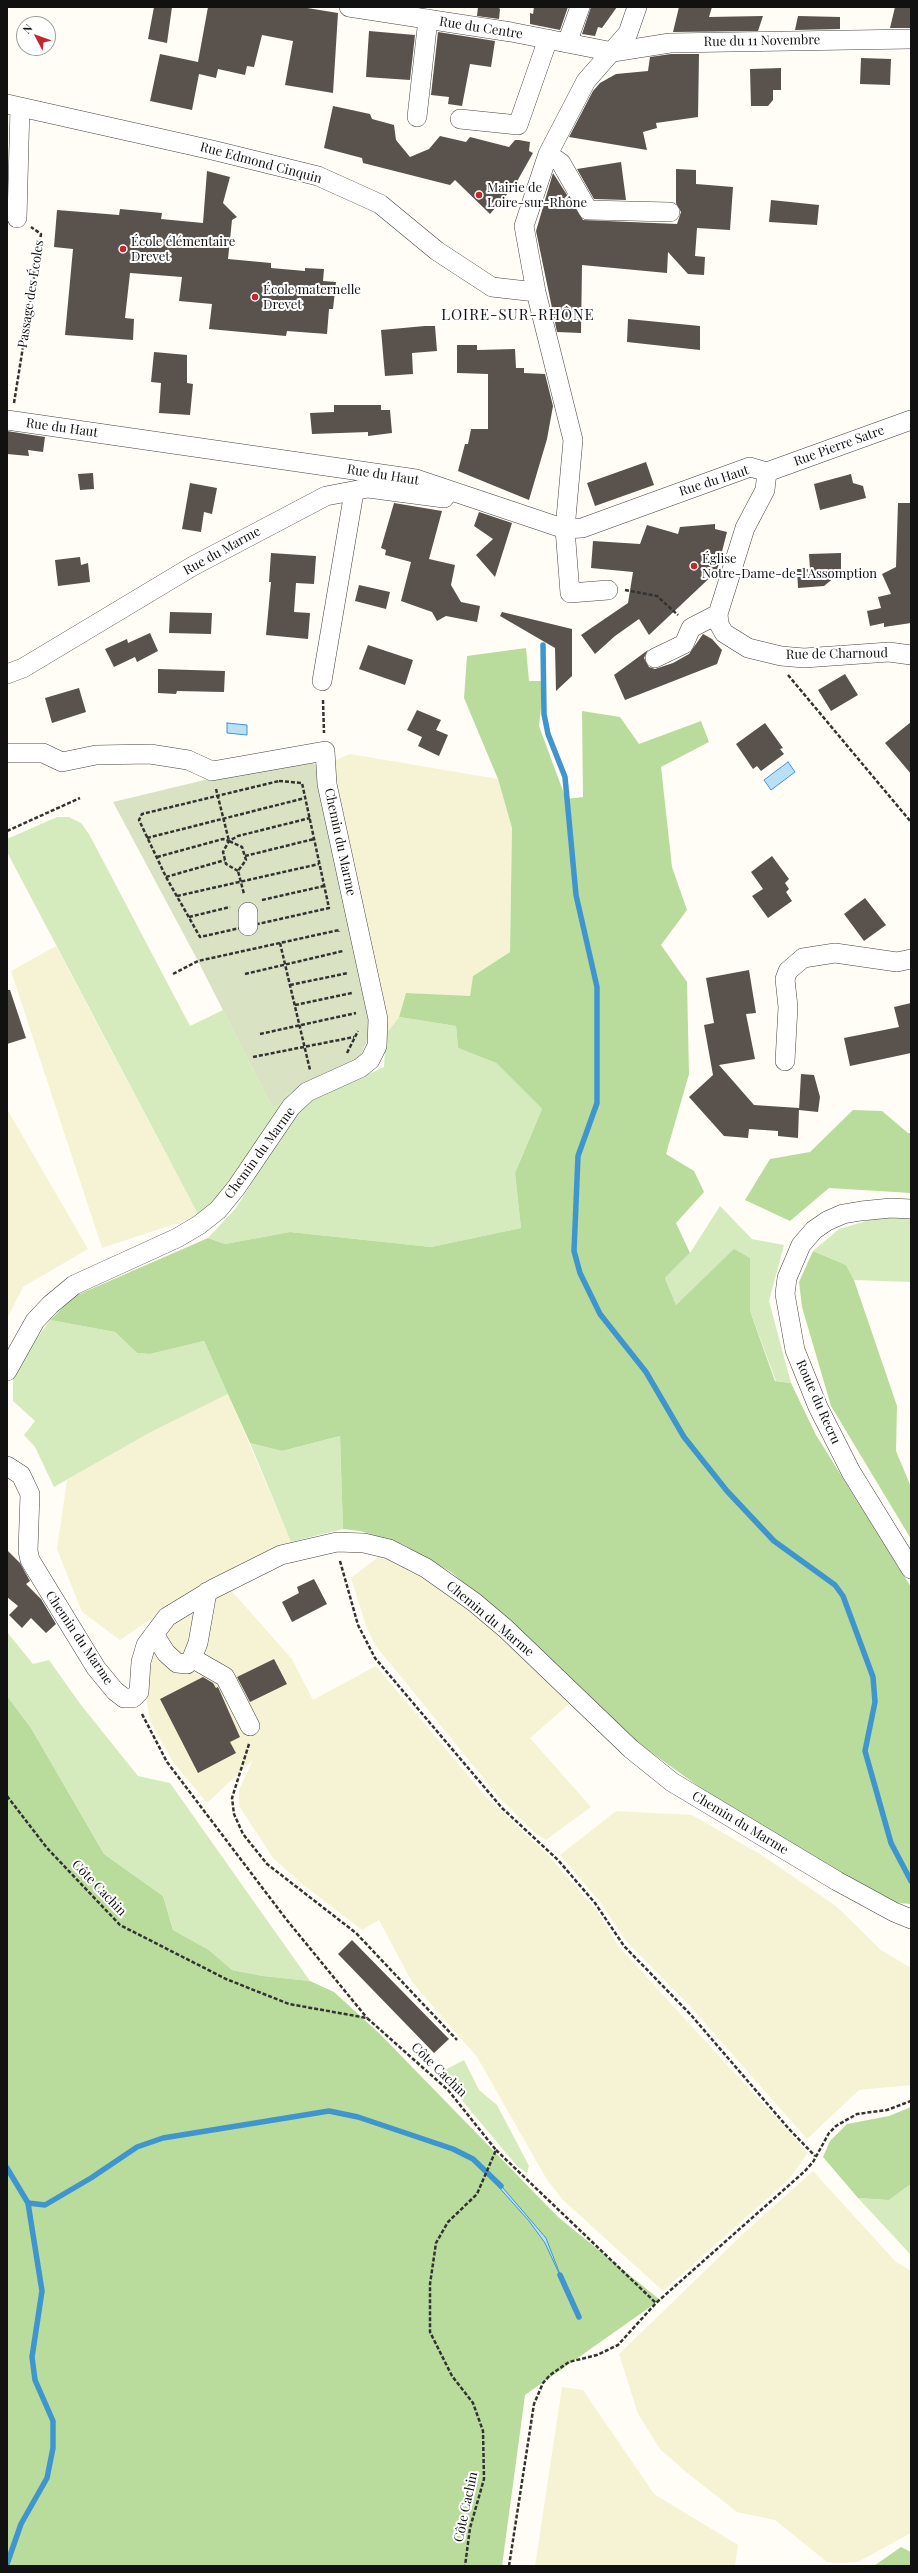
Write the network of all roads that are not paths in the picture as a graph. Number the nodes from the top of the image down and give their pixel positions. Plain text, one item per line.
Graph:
1 (349, 7) edge
2 (580, 7) edge
3 (637, 7) edge
4 (421, 14) edge
5 (548, 39) junction
6 (911, 39) edge
7 (567, 43) junction
8 (613, 52) junction
9 (13, 106) edge
10 (417, 117) dead end
11 (460, 119) dead end
12 (548, 154) junction
13 (670, 212) dead end
14 (17, 218) road end
15 (536, 292) junction
16 (911, 420) edge
17 (9, 421) edge
18 (767, 472) junction
19 (450, 490) junction
20 (354, 492) junction
21 (565, 529) junction
22 (608, 590) road end
23 (718, 614) junction
24 (911, 655) edge
25 (655, 658) dead end
26 (7, 674) edge
27 (322, 681) road end
28 (7, 753) edge
29 (911, 960) edge
30 (785, 1061) dead end
31 (911, 1209) edge
32 (7, 1371) edge
33 (7, 1466) edge
34 (911, 1569) edge
35 (207, 1592) junction
36 (154, 1634) junction
37 (192, 1658) junction
38 (250, 1726) road end
39 (911, 1919) edge

1 - 4 street, Rue du Centre
2 - 7 street
3 - 8 street
4 - 5 street, Rue du Centre
4 - 10 street
5 - 7 street, Rue du Centre
5 - 11 street
6 - 8 street, Rue du 11 Novembre
7 - 8 street, Rue du Centre
8 - 12 street
9 - 14 street
9 - 15 street, Rue Edmond Cinquin
12 - 13 street
12 - 15 street
15 - 21 street
16 - 18 street, Rue Pierre Satre
17 - 19 street, Rue du Haut
18 - 21 street, Rue du Haut
18 - 23 street
19 - 20 street, Rue du Marme
19 - 21 street, Rue du Haut
20 - 26 street, Rue du Marme
20 - 27 street
21 - 22 street
23 - 24 street, Rue de Charnoud
23 - 25 street
28 - 32 street, Chemin du Marme
29 - 30 street
31 - 34 street, Route du Recru
33 - 36 street, Chemin du Marme
35 - 36 street, Chemin du Marme
35 - 37 street
35 - 39 street, Chemin du Marme
36 - 37 street
37 - 38 street

